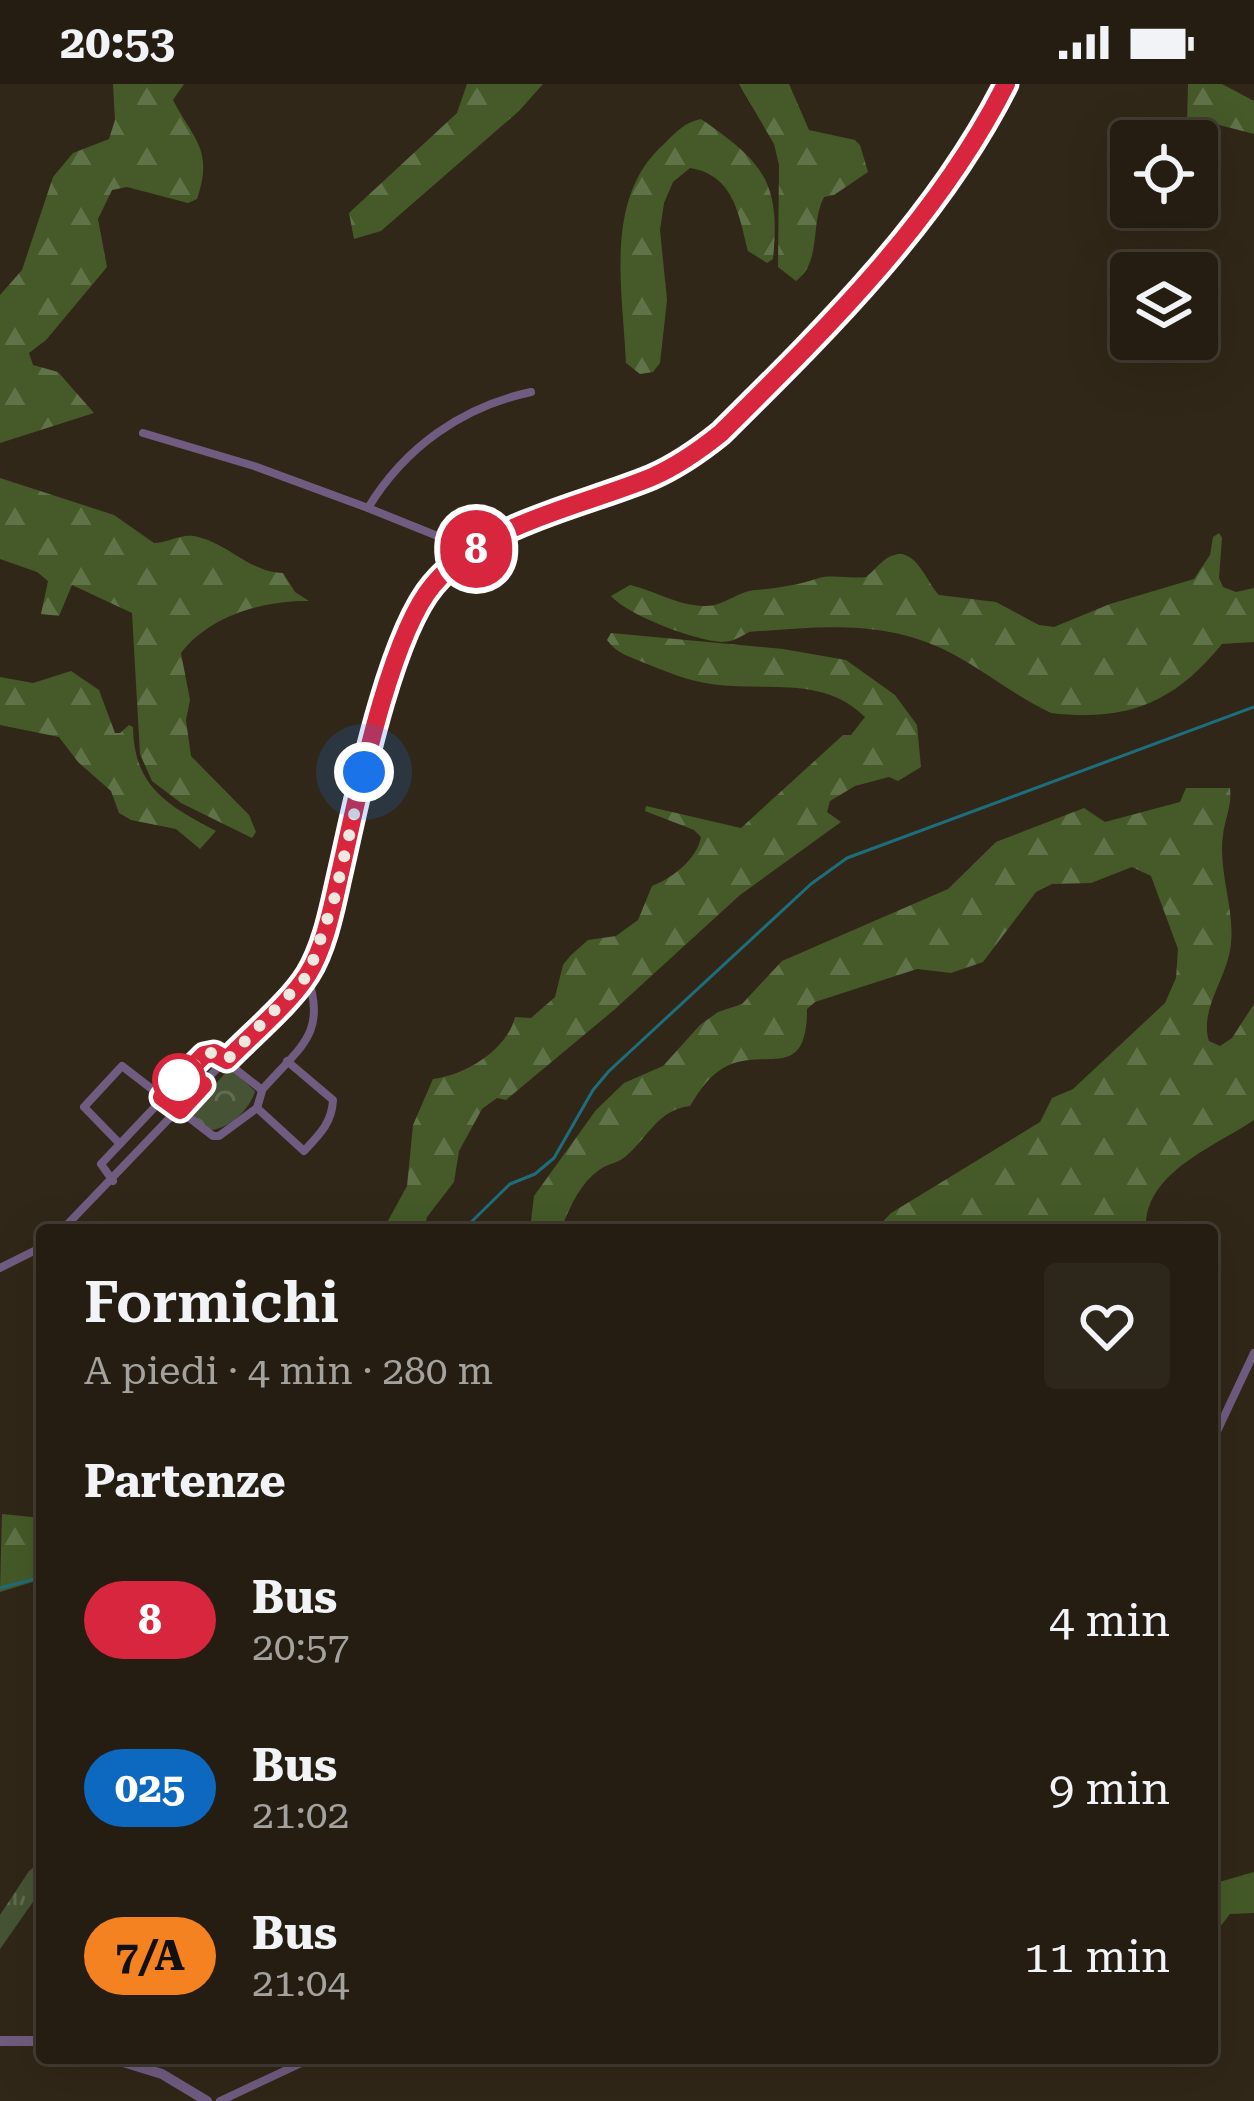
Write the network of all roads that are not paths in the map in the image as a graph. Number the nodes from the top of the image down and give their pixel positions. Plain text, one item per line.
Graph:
1 (1006, 84) edge
2 (531, 392) dead end
3 (142, 433) dead end
4 (368, 508) junction
5 (461, 558) junction
6 (308, 975) junction
7 (227, 1060) junction
8 (287, 1060) junction
9 (262, 1090) junction
10 (162, 1097) junction
11 (257, 1108) junction
12 (180, 1110) junction
13 (120, 1144) junction
14 (113, 1181) junction
15 (68, 1224) edge
16 (36, 1250) edge
17 (0, 1268) edge
18 (1254, 1353) edge
19 (1218, 1429) edge
20 (0, 2041) edge
21 (36, 2041) edge
22 (130, 2064) edge
23 (298, 2064) edge
24 (207, 2101) edge
25 (220, 2101) edge

1 - 5 street
2 - 4 street
3 - 4 street
4 - 5 street
5 - 6 street
6 - 7 street
6 - 8 street
7 - 9 street
7 - 10 street
7 - 12 street
8 - 9 street
8 - 11 street
9 - 11 street
10 - 12 street
10 - 13 street
10 - 13 street
11 - 12 street
12 - 14 street
13 - 14 street
14 - 15 street
16 - 17 street
18 - 19 street
20 - 21 street
22 - 24 street
23 - 25 street

